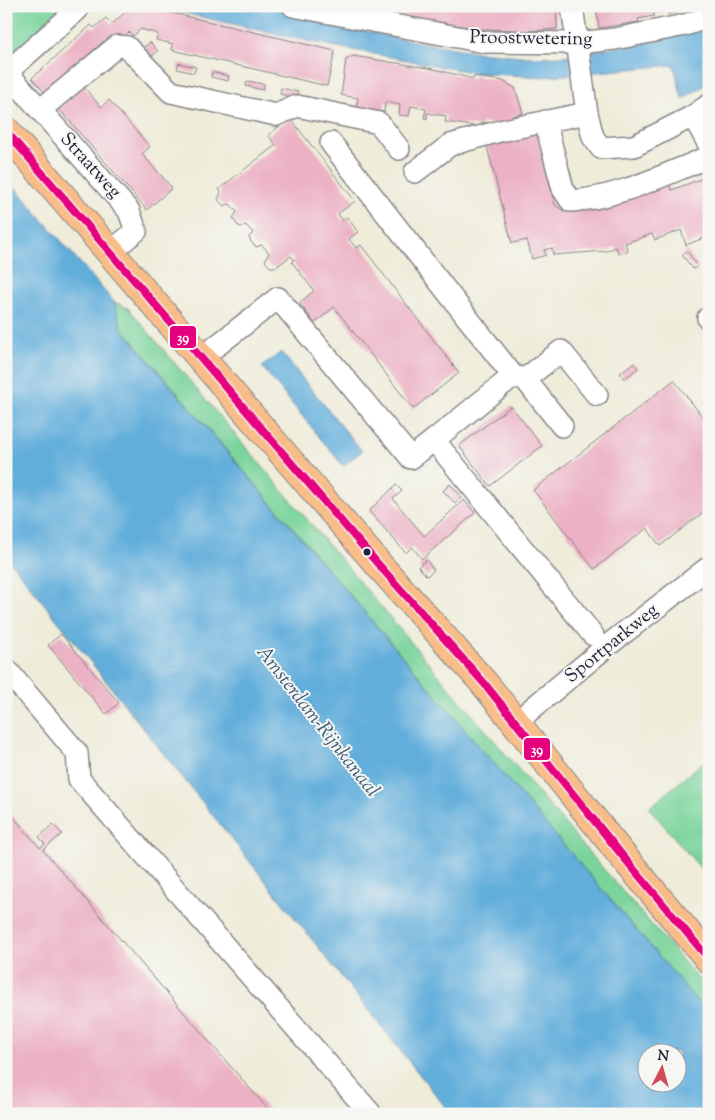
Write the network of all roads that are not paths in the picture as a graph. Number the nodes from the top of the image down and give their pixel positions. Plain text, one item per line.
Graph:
1 (74, 6) edge
2 (294, 6) edge
3 (572, 6) edge
4 (709, 17) edge
5 (579, 45) junction
6 (9, 75) edge
7 (40, 110) junction
8 (701, 111) edge
9 (587, 113) junction
10 (545, 121) junction
11 (6, 131) edge
12 (331, 142) dead end
13 (709, 145) edge
14 (399, 149) dead end
15 (709, 157) edge
16 (415, 172) dead end
17 (110, 252) junction
18 (201, 358) junction
19 (519, 378) junction
20 (596, 395) dead end
21 (562, 426) dead end
22 (434, 440) junction
23 (709, 566) edge
24 (593, 635) dead end
25 (6, 669) edge
26 (516, 722) junction
27 (709, 959) edge
28 (371, 1114) edge

1 - 6 street
2 - 5 street, Proostwetering
3 - 5 street
4 - 5 street, Proostwetering
5 - 9 street
6 - 7 street, Straatweg
7 - 14 street
7 - 17 street, Straatweg
8 - 9 street
8 - 13 street
9 - 10 street
10 - 15 street
10 - 16 street
11 - 17 main road
12 - 19 street
17 - 18 main road
18 - 22 street
18 - 26 main road
19 - 20 street
19 - 21 street
19 - 22 street
22 - 24 street
23 - 26 street, Sportparkweg
25 - 28 street
26 - 27 main road

